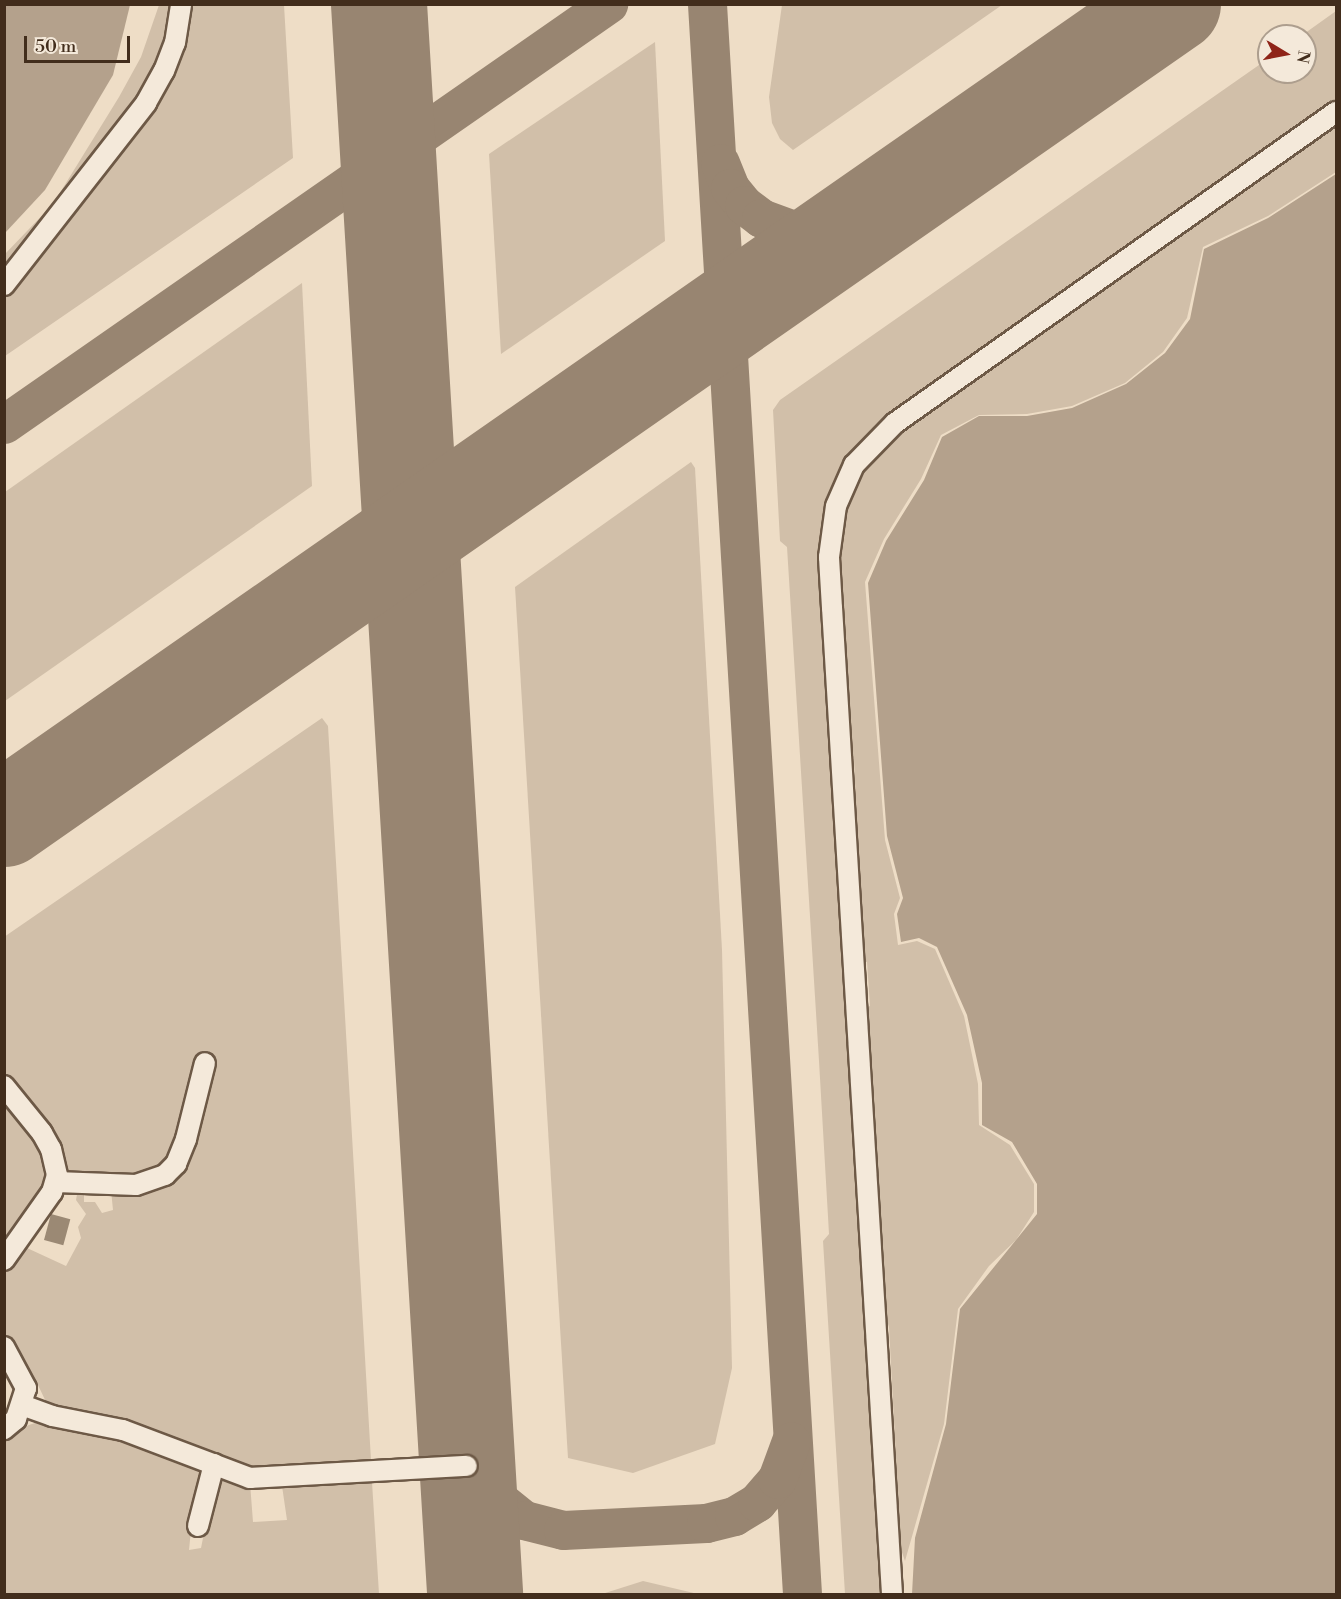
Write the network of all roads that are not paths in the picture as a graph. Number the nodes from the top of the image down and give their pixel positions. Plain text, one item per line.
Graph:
1 (181, 4) edge
2 (1336, 112) edge
3 (4, 285) edge
4 (205, 1063) dead end
5 (4, 1086) edge
6 (56, 1182) junction
7 (4, 1260) edge
8 (4, 1347) edge
9 (22, 1405) junction
10 (4, 1429) edge
11 (214, 1464) junction
12 (467, 1466) dead end
13 (198, 1526) dead end
14 (892, 1594) edge

1 - 3 lane
2 - 14 lane
4 - 6 lane
5 - 6 lane
6 - 7 lane
8 - 9 lane
9 - 10 lane
9 - 11 lane
11 - 12 lane
11 - 13 lane

